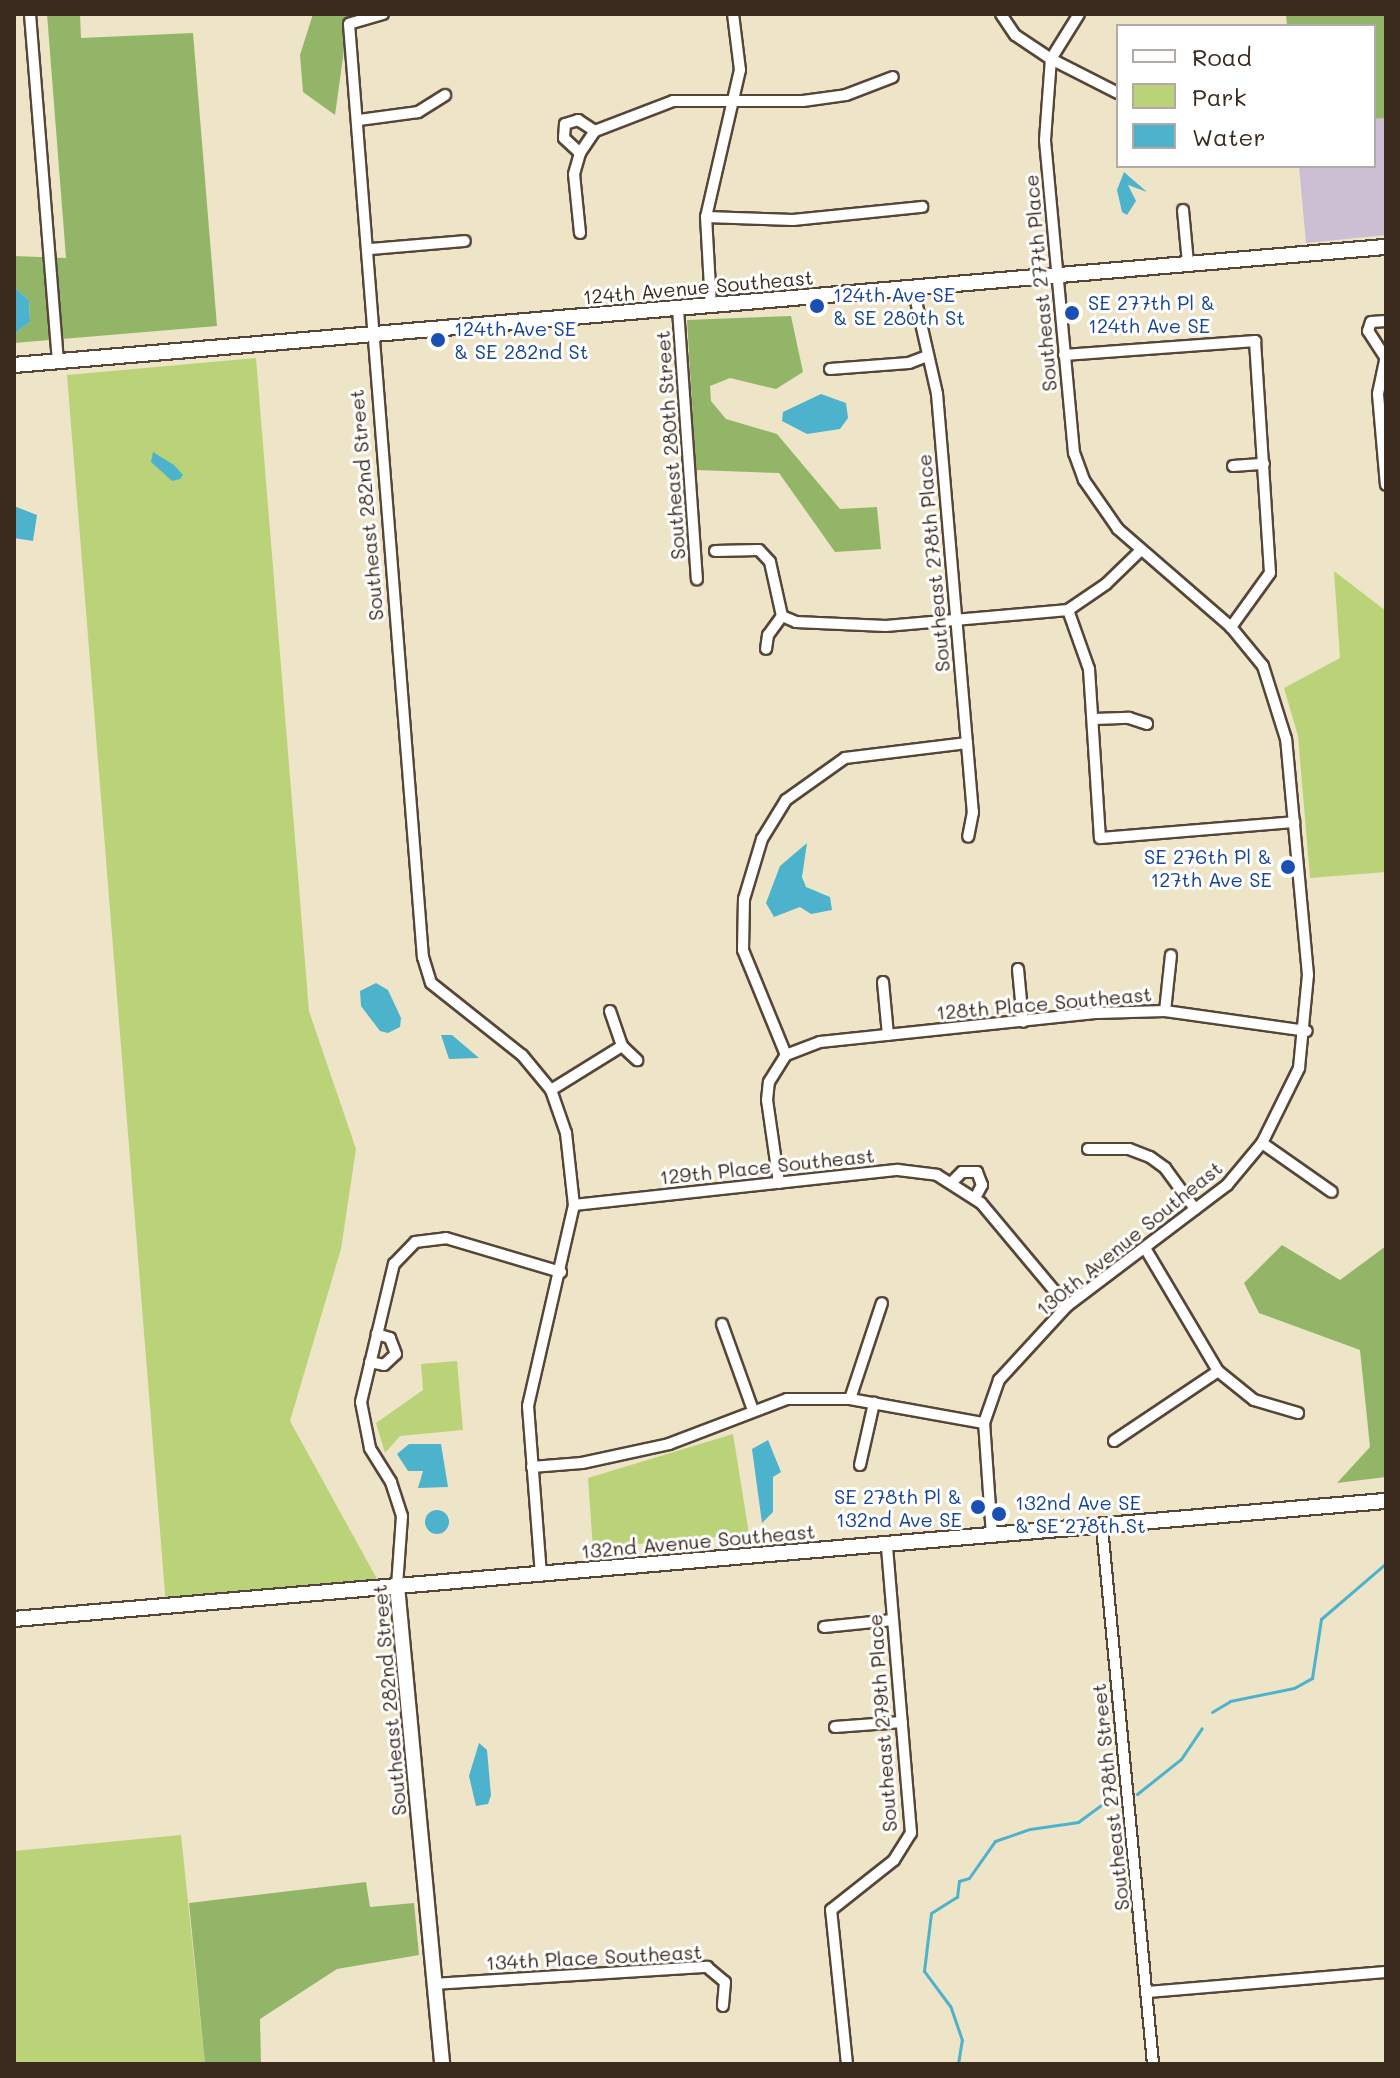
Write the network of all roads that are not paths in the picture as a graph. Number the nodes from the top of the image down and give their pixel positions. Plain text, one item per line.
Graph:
1 (30, 14) edge
2 (383, 14) edge
3 (733, 14) edge
4 (1001, 14) edge
5 (1079, 14) edge
6 (1051, 59) junction
7 (893, 77) dead end
8 (1116, 92) edge
9 (445, 95) dead end
10 (735, 100) junction
11 (359, 120) junction
12 (595, 131) junction
13 (580, 153) junction
14 (922, 207) dead end
15 (1183, 210) dead end
16 (706, 217) junction
17 (580, 233) dead end
18 (465, 241) dead end
19 (1386, 247) edge
20 (370, 249) junction
21 (1188, 263) junction
22 (1057, 275) junction
23 (913, 288) junction
24 (711, 306) junction
25 (678, 309) junction
26 (1386, 321) edge
27 (376, 332) junction
28 (1064, 355) junction
29 (927, 356) junction
30 (1386, 357) edge
31 (58, 361) junction
32 (14, 365) edge
33 (830, 369) dead end
34 (1264, 464) junction
35 (1233, 466) dead end
36 (1386, 485) edge
37 (715, 551) dead end
38 (1139, 552) junction
39 (697, 579) dead end
40 (1068, 610) junction
41 (782, 616) junction
42 (956, 621) junction
43 (1231, 627) junction
44 (766, 649) dead end
45 (1094, 719) junction
46 (1147, 724) dead end
47 (967, 743) junction
48 (1294, 822) junction
49 (968, 837) dead end
50 (1171, 955) dead end
51 (1018, 969) dead end
52 (883, 982) dead end
53 (610, 1011) dead end
54 (1165, 1011) junction
55 (1023, 1022) junction
56 (1307, 1031) junction
57 (888, 1035) junction
58 (622, 1046) junction
59 (786, 1055) junction
60 (637, 1060) dead end
61 (551, 1090) junction
62 (1262, 1143) junction
63 (1088, 1149) dead end
64 (779, 1183) junction
65 (957, 1185) junction
66 (1332, 1192) dead end
67 (975, 1198) junction
68 (574, 1205) junction
69 (1195, 1209) junction
70 (1145, 1248) junction
71 (561, 1272) junction
72 (882, 1303) dead end
73 (1067, 1306) junction
74 (722, 1324) dead end
75 (377, 1334) junction
76 (370, 1362) junction
77 (1218, 1371) junction
78 (850, 1399) junction
79 (874, 1403) junction
80 (753, 1410) junction
81 (1298, 1413) dead end
82 (984, 1423) junction
83 (1114, 1441) dead end
84 (860, 1465) dead end
85 (532, 1467) junction
86 (1386, 1501) edge
87 (1102, 1527) junction
88 (992, 1536) junction
89 (887, 1545) junction
90 (541, 1574) junction
91 (397, 1586) junction
92 (14, 1619) edge
93 (893, 1620) junction
94 (824, 1627) dead end
95 (902, 1722) junction
96 (835, 1727) dead end
97 (1386, 1972) edge
98 (433, 1984) junction
99 (1147, 1992) junction
100 (723, 2006) dead end
101 (442, 2064) edge
102 (847, 2064) edge
103 (1153, 2064) edge

1 - 31 street
2 - 11 street, Southeast 282nd Street
3 - 10 street
4 - 6 street
5 - 6 street
6 - 8 street
6 - 22 street, Southeast 277th Place
7 - 10 street
9 - 11 street
10 - 12 street
10 - 16 street
11 - 20 street, Southeast 282nd Street
12 - 13 street
12 - 13 street
13 - 17 street
14 - 16 street
15 - 21 street
16 - 24 street
18 - 20 street
19 - 21 street, 124th Avenue Southeast
20 - 27 street, Southeast 282nd Street
21 - 22 street, 124th Avenue Southeast
22 - 23 street, 124th Avenue Southeast
22 - 28 street, Southeast 277th Place
23 - 24 street, 124th Avenue Southeast
23 - 29 street, Southeast 278th Place
24 - 25 street, 124th Avenue Southeast
25 - 27 street, 124th Avenue Southeast
25 - 39 street, Southeast 280th Street
26 - 30 street
27 - 31 street, 124th Avenue Southeast
27 - 61 street, Southeast 282nd Street
28 - 34 street
28 - 38 street, Southeast 277th Place
29 - 33 street
29 - 42 street, Southeast 278th Place
30 - 36 street
31 - 32 street, 124th Avenue Southeast
34 - 35 street
34 - 43 street
37 - 41 street
38 - 40 street
38 - 43 street, Southeast 277th Place
40 - 42 street
40 - 45 street
41 - 42 street
41 - 44 street
42 - 47 street, Southeast 278th Place
43 - 48 street, Southeast 277th Place
45 - 46 street
45 - 48 street
47 - 49 street, Southeast 278th Place
47 - 59 street
48 - 56 street, 130th Avenue Southeast
50 - 54 street
51 - 55 street
52 - 57 street
53 - 58 street
54 - 55 street, 128th Place Southeast
54 - 56 street, 128th Place Southeast
55 - 57 street, 128th Place Southeast
56 - 62 street, 130th Avenue Southeast
57 - 59 street, 128th Place Southeast
58 - 60 street
58 - 61 street
59 - 64 street
61 - 68 street
62 - 66 street
62 - 69 street, 130th Avenue Southeast
63 - 69 street
64 - 65 street, 129th Place Southeast
64 - 68 street, 129th Place Southeast
65 - 67 street
65 - 67 street
67 - 73 street
68 - 71 street
69 - 70 street, 130th Avenue Southeast
70 - 73 street, 130th Avenue Southeast
70 - 77 street
71 - 75 street, Southeast 282nd Street
71 - 85 street
72 - 78 street
73 - 82 street, 130th Avenue Southeast
74 - 80 street
75 - 76 street, Southeast 282nd Street
75 - 76 street
76 - 91 street, Southeast 282nd Street
77 - 81 street
77 - 83 street
78 - 79 street
78 - 80 street
79 - 82 street
79 - 84 street
80 - 85 street
82 - 88 street
85 - 90 street
86 - 87 street, 132nd Avenue Southeast
87 - 88 street, 132nd Avenue Southeast
87 - 99 street, Southeast 278th Street
88 - 89 street, 132nd Avenue Southeast
89 - 90 street, 132nd Avenue Southeast
89 - 93 street, Southeast 279th Place
90 - 91 street, 132nd Avenue Southeast
91 - 92 street, 132nd Avenue Southeast
91 - 98 street, Southeast 282nd Street
93 - 94 street
93 - 95 street, Southeast 279th Place
95 - 96 street
95 - 102 street, Southeast 279th Place
97 - 99 street
98 - 100 street, 134th Place Southeast
98 - 101 street, Southeast 282nd Street
99 - 103 street, Southeast 278th Street

